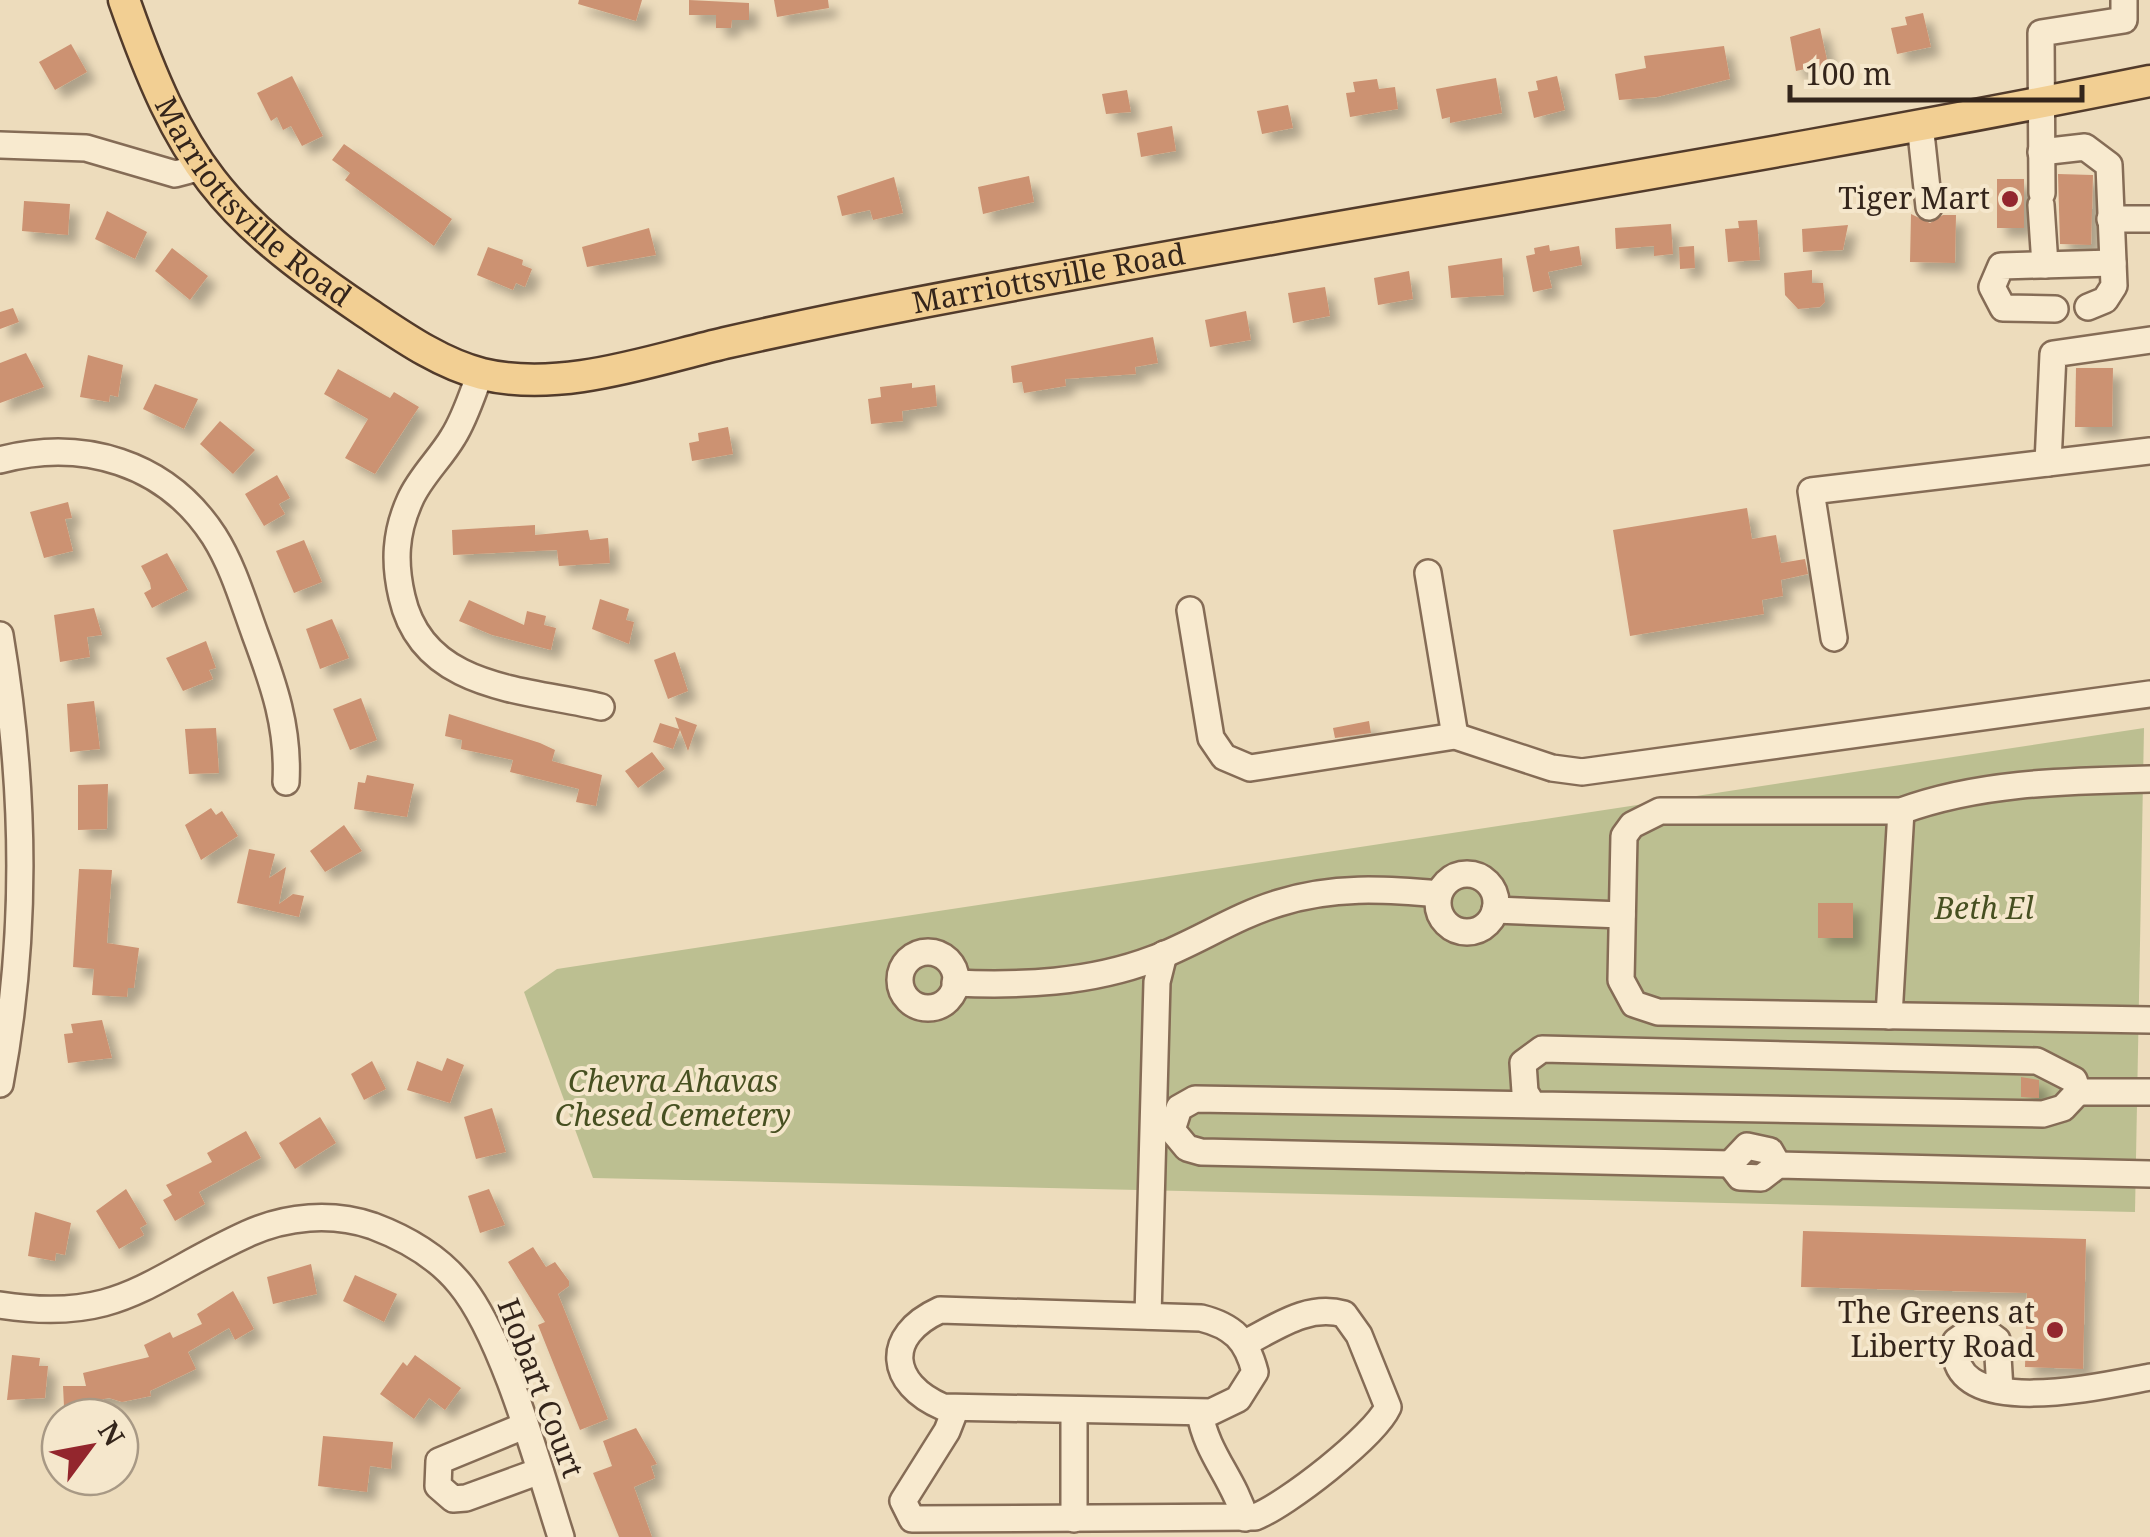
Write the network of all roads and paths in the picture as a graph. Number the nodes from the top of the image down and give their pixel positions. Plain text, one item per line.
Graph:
1 (124, 0) edge
2 (2124, 0) edge
3 (2150, 81) edge
4 (2041, 104) junction
5 (1920, 124) junction
6 (0, 145) edge
7 (2041, 152) junction
8 (198, 168) junction
9 (1929, 206) dead end
10 (2110, 219) junction
11 (2150, 219) edge
12 (2113, 262) junction
13 (2045, 265) junction
14 (2088, 308) dead end
15 (2055, 309) dead end
16 (2150, 340) edge
17 (480, 374) junction
18 (2150, 451) edge
19 (0, 460) edge
20 (2048, 463) junction
21 (1428, 573) dead end
22 (1190, 610) dead end
23 (0, 635) edge
24 (1834, 638) dead end
25 (2150, 694) edge
26 (601, 707) dead end
27 (1455, 736) junction
28 (2150, 779) edge
29 (286, 782) dead end
30 (1901, 811) junction
31 (1440, 894) junction
32 (1495, 910) junction
33 (1622, 915) junction
34 (1164, 954) junction
35 (955, 983) dead end
36 (1889, 1016) junction
37 (2150, 1020) edge
38 (0, 1084) edge
39 (2078, 1092) junction
40 (2150, 1092) edge
41 (1533, 1105) junction
42 (1163, 1122) junction
43 (2150, 1174) edge
44 (0, 1305) edge
45 (1148, 1316) junction
46 (1245, 1343) junction
47 (2150, 1377) edge
48 (2000, 1390) dead end
49 (956, 1408) junction
50 (1074, 1412) junction
51 (1200, 1413) junction
52 (524, 1426) junction
53 (540, 1471) junction
54 (1244, 1518) junction
55 (1074, 1519) junction
56 (561, 1537) edge

1 - 8 main road, Marriottsville Road
2 - 4 street
3 - 4 main road, Marriottsville Road
4 - 5 main road, Marriottsville Road
4 - 7 street
5 - 9 street
5 - 17 main road, Marriottsville Road
6 - 8 street
7 - 10 street
7 - 13 street
8 - 17 main road, Marriottsville Road
10 - 11 street
10 - 12 street
12 - 13 street
12 - 14 street
13 - 15 street
16 - 20 street
17 - 26 street
18 - 20 street
19 - 29 street
20 - 24 street
21 - 27 street
22 - 27 street
23 - 38 street
25 - 27 street
28 - 30 street
30 - 33 street
30 - 36 street
31 - 32 street
31 - 32 street
31 - 34 street
32 - 33 street
33 - 36 street
34 - 35 street
34 - 42 street
36 - 37 street
39 - 40 street
39 - 41 street
39 - 41 street
41 - 42 street
42 - 43 street
42 - 45 street
44 - 52 street, Hobart Court
45 - 46 street
45 - 49 street
46 - 51 street
46 - 54 street
47 - 48 street
49 - 50 street
49 - 55 street
50 - 51 street
50 - 55 street
51 - 54 street
52 - 53 street, Hobart Court
52 - 53 street
53 - 56 street, Hobart Court
54 - 55 street

